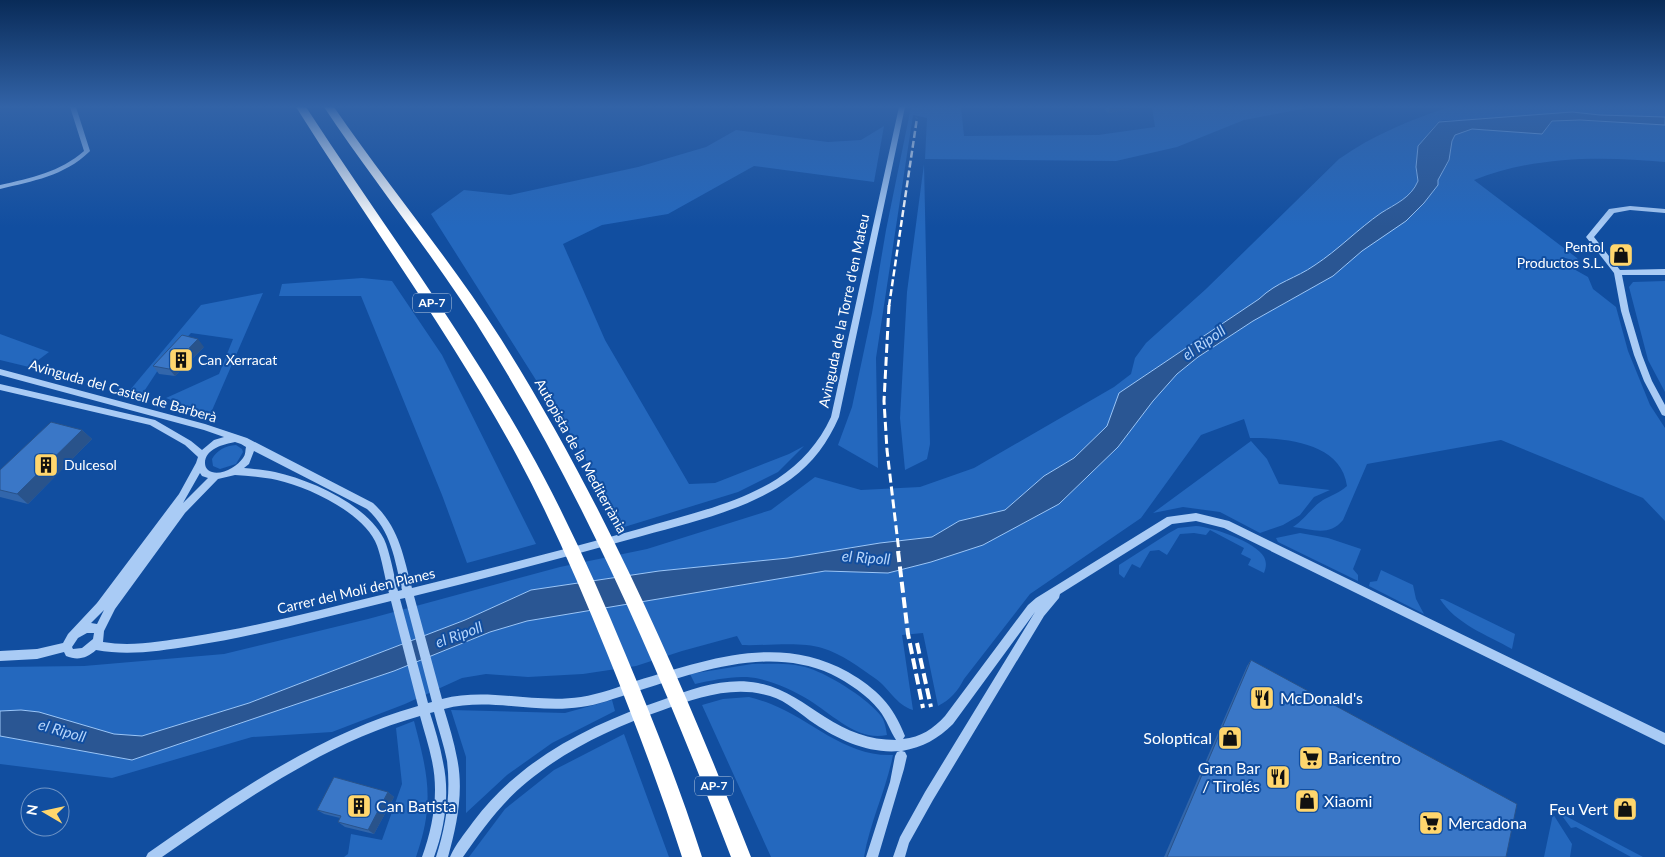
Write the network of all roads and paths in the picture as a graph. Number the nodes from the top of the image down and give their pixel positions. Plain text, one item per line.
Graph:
1 (86, 147) edge
2 (327, 147) edge
3 (357, 147) edge
4 (894, 147) edge
5 (0, 187) edge
6 (1665, 211) edge
7 (1665, 272) edge
8 (1618, 273) junction
9 (0, 372) edge
10 (0, 387) edge
11 (1665, 413) edge
12 (238, 438) junction
13 (250, 445) junction
14 (202, 460) junction
15 (233, 471) junction
16 (216, 476) junction
17 (620, 538) joint
18 (1070, 582) junction
19 (391, 585) joint
20 (99, 631) junction
21 (76, 632) junction
22 (95, 645) junction
23 (67, 647) junction
24 (0, 656) edge
25 (898, 736) dead end
26 (1665, 739) edge
27 (916, 742) joint
28 (868, 744) joint
29 (901, 756) dead end
30 (438, 763) joint
31 (152, 857) edge
32 (428, 857) edge
33 (442, 857) edge
34 (456, 857) edge
35 (692, 857) edge
36 (741, 857) edge
37 (872, 857) edge
38 (899, 857) edge

1 - 5 street
2 - 35 highway, AP-7
3 - 36 highway, Autopista de la Mediterrània / AP-7
4 - 17 street, Avinguda de la Torre d'en Mateu
6 - 8 street
7 - 8 street
8 - 11 street
9 - 12 street, Avinguda del Castell de Barberà
10 - 14 street, Avinguda del Castell de Barberà
12 - 13 street
12 - 14 street
13 - 15 street
13 - 33 street
14 - 16 street
14 - 21 street
15 - 16 street
15 - 19 street
16 - 20 street
17 - 22 street, Carrer del Molí den Planes
18 - 26 street
18 - 27 street
18 - 38 street
19 - 30 street
20 - 21 street
20 - 22 street
21 - 23 street
22 - 23 street
23 - 24 street
25 - 31 street
27 - 28 street
28 - 34 street
29 - 37 street
30 - 32 street

